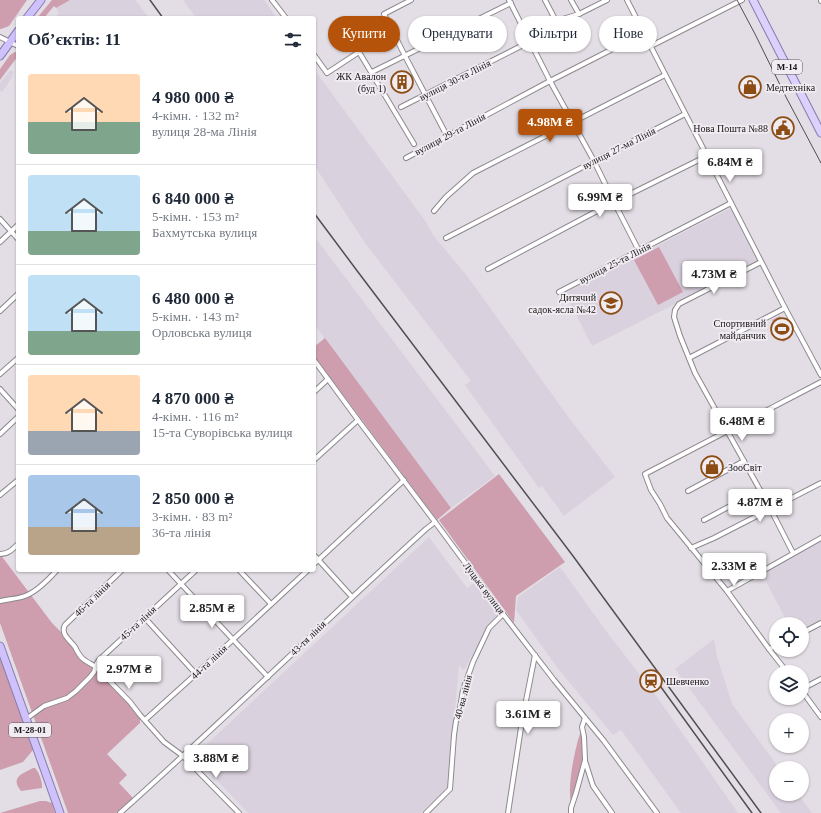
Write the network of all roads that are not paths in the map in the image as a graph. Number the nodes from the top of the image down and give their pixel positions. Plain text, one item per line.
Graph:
1 (41, 0) edge
2 (272, 0) edge
3 (411, 0) edge
4 (545, 0) edge
5 (571, 0) edge
6 (607, 0) edge
7 (627, 0) edge
8 (742, 0) edge
9 (753, 0) edge
10 (510, 1) edge
11 (579, 14) junction
12 (29, 16) edge
13 (284, 16) edge
14 (517, 16) edge
15 (553, 16) edge
16 (572, 16) edge
17 (635, 16) edge
18 (16, 34) edge
19 (0, 37) edge
20 (10, 42) junction
21 (657, 43) edge
22 (16, 45) edge
23 (515, 49) edge
24 (535, 52) edge
25 (607, 52) edge
26 (654, 52) edge
27 (0, 56) edge
28 (405, 56) junction
29 (316, 58) edge
30 (372, 72) junction
31 (665, 75) junction
32 (550, 81) junction
33 (425, 94) junction
34 (401, 107) dead end
35 (685, 114) junction
36 (572, 122) junction
37 (821, 133) edge
38 (447, 136) junction
39 (414, 144) dead end
40 (707, 156) junction
41 (406, 158) dead end
42 (594, 161) junction
43 (614, 202) junction
44 (731, 203) junction
45 (434, 211) dead end
46 (0, 219) edge
47 (16, 227) edge
48 (11, 231) junction
49 (16, 237) edge
50 (446, 238) dead end
51 (0, 242) edge
52 (639, 251) junction
53 (761, 262) junction
54 (488, 269) dead end
55 (559, 292) dead end
56 (16, 296) edge
57 (785, 308) junction
58 (0, 311) edge
59 (689, 358) junction
60 (16, 360) edge
61 (316, 363) edge
62 (0, 374) edge
63 (821, 375) edge
64 (328, 379) junction
65 (821, 382) edge
66 (0, 389) edge
67 (316, 390) edge
68 (16, 406) edge
69 (16, 419) edge
70 (358, 420) junction
71 (727, 431) junction
72 (0, 434) edge
73 (316, 458) edge
74 (744, 461) junction
75 (404, 480) junction
76 (16, 482) edge
77 (821, 483) edge
78 (760, 490) junction
79 (688, 491) dead end
80 (0, 495) edge
81 (770, 508) junction
82 (704, 520) dead end
83 (435, 522) junction
84 (821, 538) edge
85 (16, 546) edge
86 (692, 548) junction
87 (0, 554) edge
88 (793, 554) junction
89 (316, 558) edge
90 (318, 560) junction
91 (55, 572) edge
92 (120, 572) edge
93 (170, 572) edge
94 (194, 572) edge
95 (241, 572) edge
96 (306, 572) edge
97 (181, 584) junction
98 (727, 591) junction
99 (352, 596) junction
100 (0, 601) edge
101 (271, 604) junction
102 (503, 614) junction
103 (144, 617) junction
104 (821, 623) edge
105 (809, 629) edge
106 (233, 639) junction
107 (0, 646) edge
108 (769, 649) edge
109 (535, 655) junction
110 (775, 657) edge
111 (782, 665) edge
112 (96, 667) junction
113 (196, 674) junction
114 (268, 677) junction
115 (821, 679) edge
116 (809, 686) edge
117 (809, 700) edge
118 (821, 717) edge
119 (585, 718) junction
120 (26, 719) junction
121 (145, 720) junction
122 (182, 756) junction
123 (584, 760) junction
124 (60, 813) edge
125 (120, 813) edge
126 (239, 813) edge
127 (426, 813) edge
128 (508, 813) edge
129 (571, 813) edge
130 (612, 813) edge
131 (657, 813) edge

1 - 12 highway
2 - 13 street
3 - 28 street
4 - 15 street
5 - 11 street
6 - 11 street
7 - 17 street
8 - 21 street
9 - 37 main road, М-14
10 - 14 street
10 - 28 street
11 - 16 street
18 - 20 highway
19 - 20 street
20 - 22 street
20 - 27 highway
23 - 33 street, вулиця 30-та Лінія
24 - 32 street
25 - 32 street, вулиця 29-та Лінія
26 - 31 street
28 - 30 street
28 - 33 street
29 - 30 street
30 - 39 street
31 - 35 street
31 - 36 street
32 - 36 street
32 - 38 street, вулиця 29-та Лінія
33 - 34 street, вулиця 30-та Лінія
33 - 38 street
35 - 40 street
35 - 42 street, вулиця 27-ма Лінія
36 - 42 street
36 - 45 street
38 - 41 street, вулиця 29-та Лінія
40 - 43 street
40 - 44 street
42 - 43 street
42 - 50 street, вулиця 27-ма Лінія
43 - 52 street
43 - 54 street
44 - 52 street, вулиця 25-та Лінія
44 - 53 street
46 - 48 street
47 - 48 street
48 - 49 street
48 - 51 street
52 - 55 street, вулиця 25-та Лінія
53 - 57 street
53 - 59 street
56 - 58 street
57 - 59 street
57 - 63 street
59 - 71 street
60 - 62 street
61 - 64 street, Луцька вулиця
64 - 67 street
64 - 70 street, Луцька вулиця
65 - 71 street
66 - 68 street
69 - 72 street
70 - 73 street
70 - 75 street, Луцька вулиця
71 - 74 street
71 - 86 street
74 - 78 street
74 - 79 street
75 - 83 street, Луцька вулиця
75 - 90 street
76 - 80 street
77 - 81 street
78 - 81 street
78 - 82 street
81 - 86 street
81 - 88 street
83 - 99 street, 43-тя лінія
83 - 102 street, Луцька вулиця
84 - 88 street
85 - 87 street
86 - 98 street
88 - 98 street
89 - 90 street
90 - 99 street
91 - 100 street
92 - 112 street, 46-та лінія
93 - 97 street
94 - 97 street, 45-та лінія
95 - 101 street
96 - 101 street, 44-та лінія
97 - 103 street, 45-та лінія
97 - 106 street
98 - 108 street
99 - 114 street, 43-тя лінія
101 - 106 street, 44-та лінія
102 - 109 street, Луцька вулиця
102 - 127 street, 40-ва лінія
103 - 112 street, 45-та лінія
103 - 113 street
104 - 105 street
106 - 113 street, 44-та лінія
106 - 114 street
107 - 120 highway, М-28-01
109 - 119 street, Луцька вулиця
109 - 128 street
110 - 111 street
112 - 120 street, 45-та лінія
112 - 121 street
113 - 121 street, 44-та лінія
114 - 122 street, 43-тя лінія
115 - 116 street
117 - 118 street
119 - 123 street
119 - 131 street, Луцька вулиця
120 - 124 highway, М-28-01
121 - 122 street
122 - 125 street, 43-тя лінія
122 - 126 street
123 - 129 street
123 - 130 street

